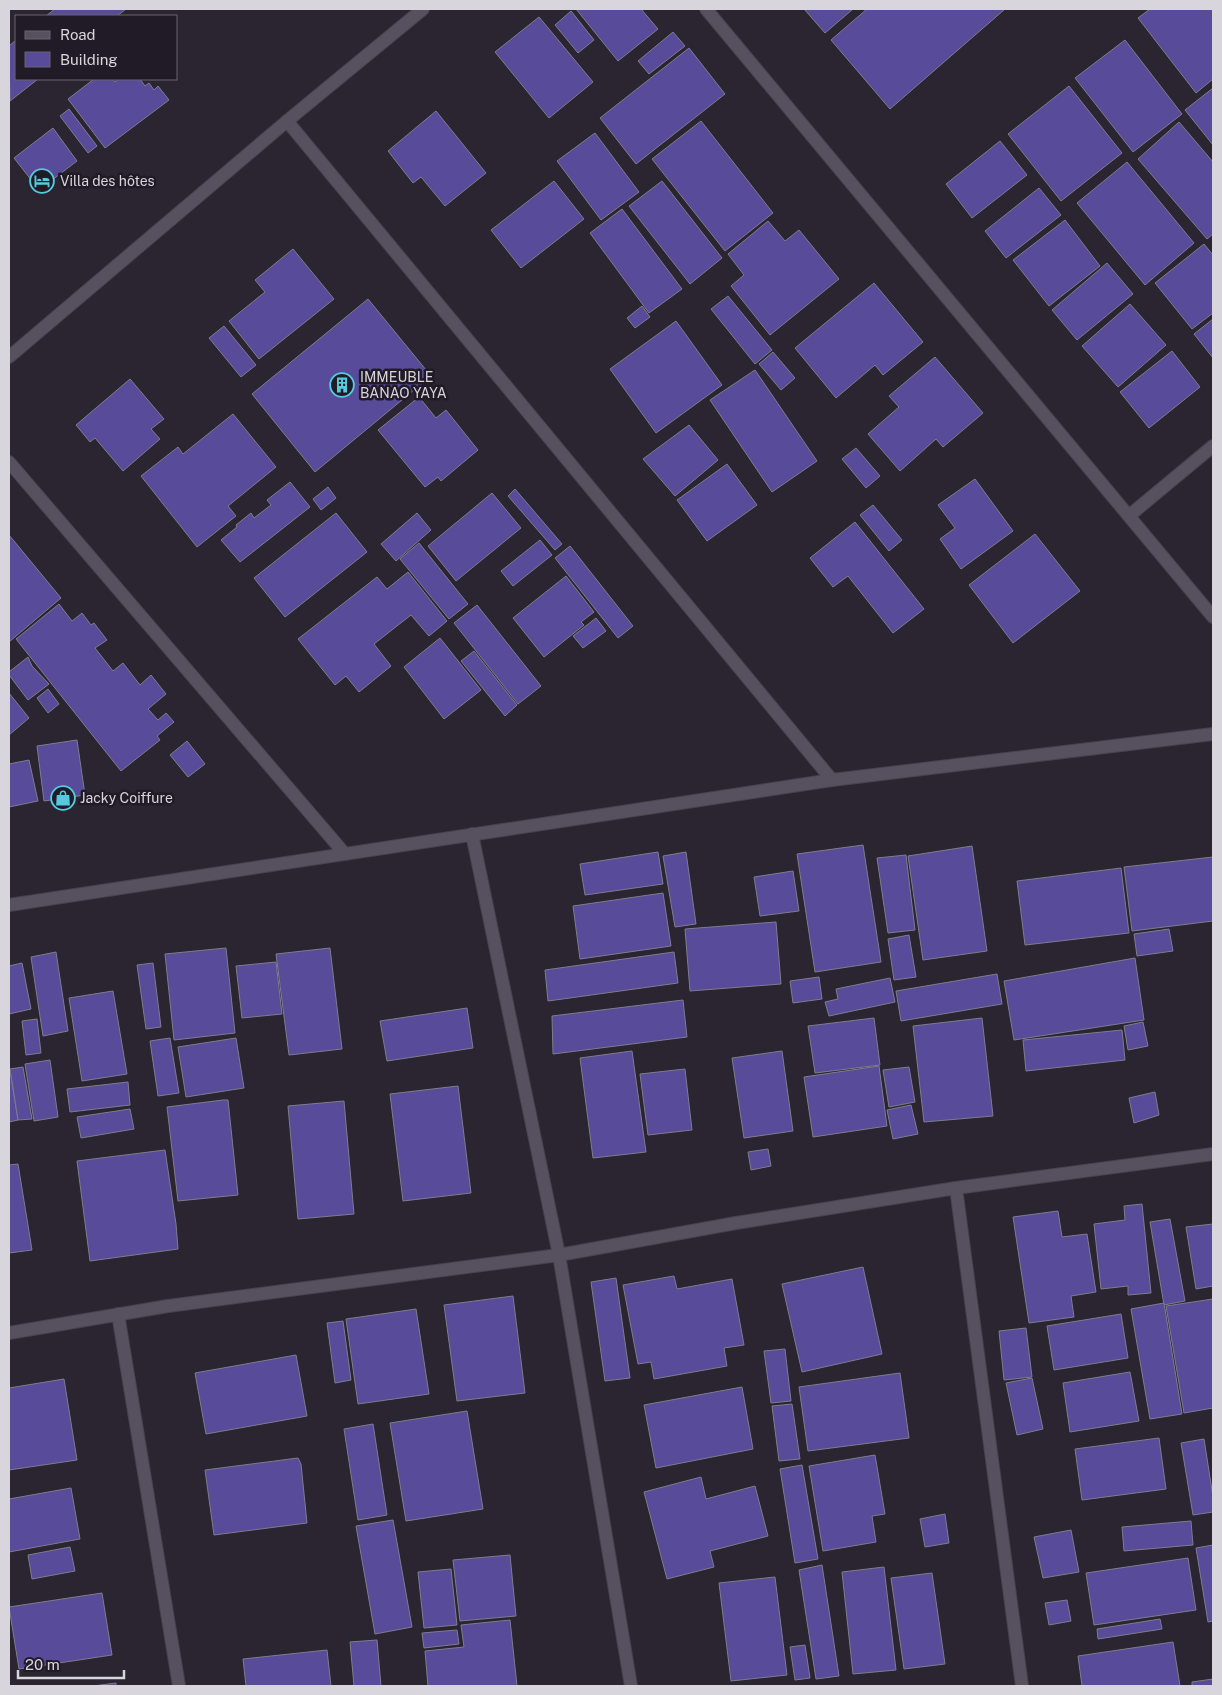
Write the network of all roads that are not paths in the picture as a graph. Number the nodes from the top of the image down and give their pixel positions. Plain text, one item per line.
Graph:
1 (423, 9) edge
2 (706, 9) edge
3 (287, 121) junction
4 (9, 356) edge
5 (1213, 446) edge
6 (9, 462) edge
7 (1130, 515) junction
8 (1213, 617) edge
9 (1213, 734) edge
10 (832, 780) junction
11 (472, 834) junction
12 (345, 854) junction
13 (9, 905) edge
14 (1213, 1154) edge
15 (956, 1188) junction
16 (559, 1255) junction
17 (118, 1314) junction
18 (9, 1333) edge
19 (179, 1686) edge
20 (631, 1686) edge
21 (1022, 1686) edge

1 - 3 street
2 - 7 street
3 - 4 street
3 - 10 street
5 - 7 street
6 - 12 street
7 - 8 street
9 - 10 street
10 - 11 street
11 - 12 street
11 - 16 street
12 - 13 street
14 - 15 street
15 - 16 street
15 - 21 street
16 - 17 street
16 - 20 street
17 - 18 street
17 - 19 street

